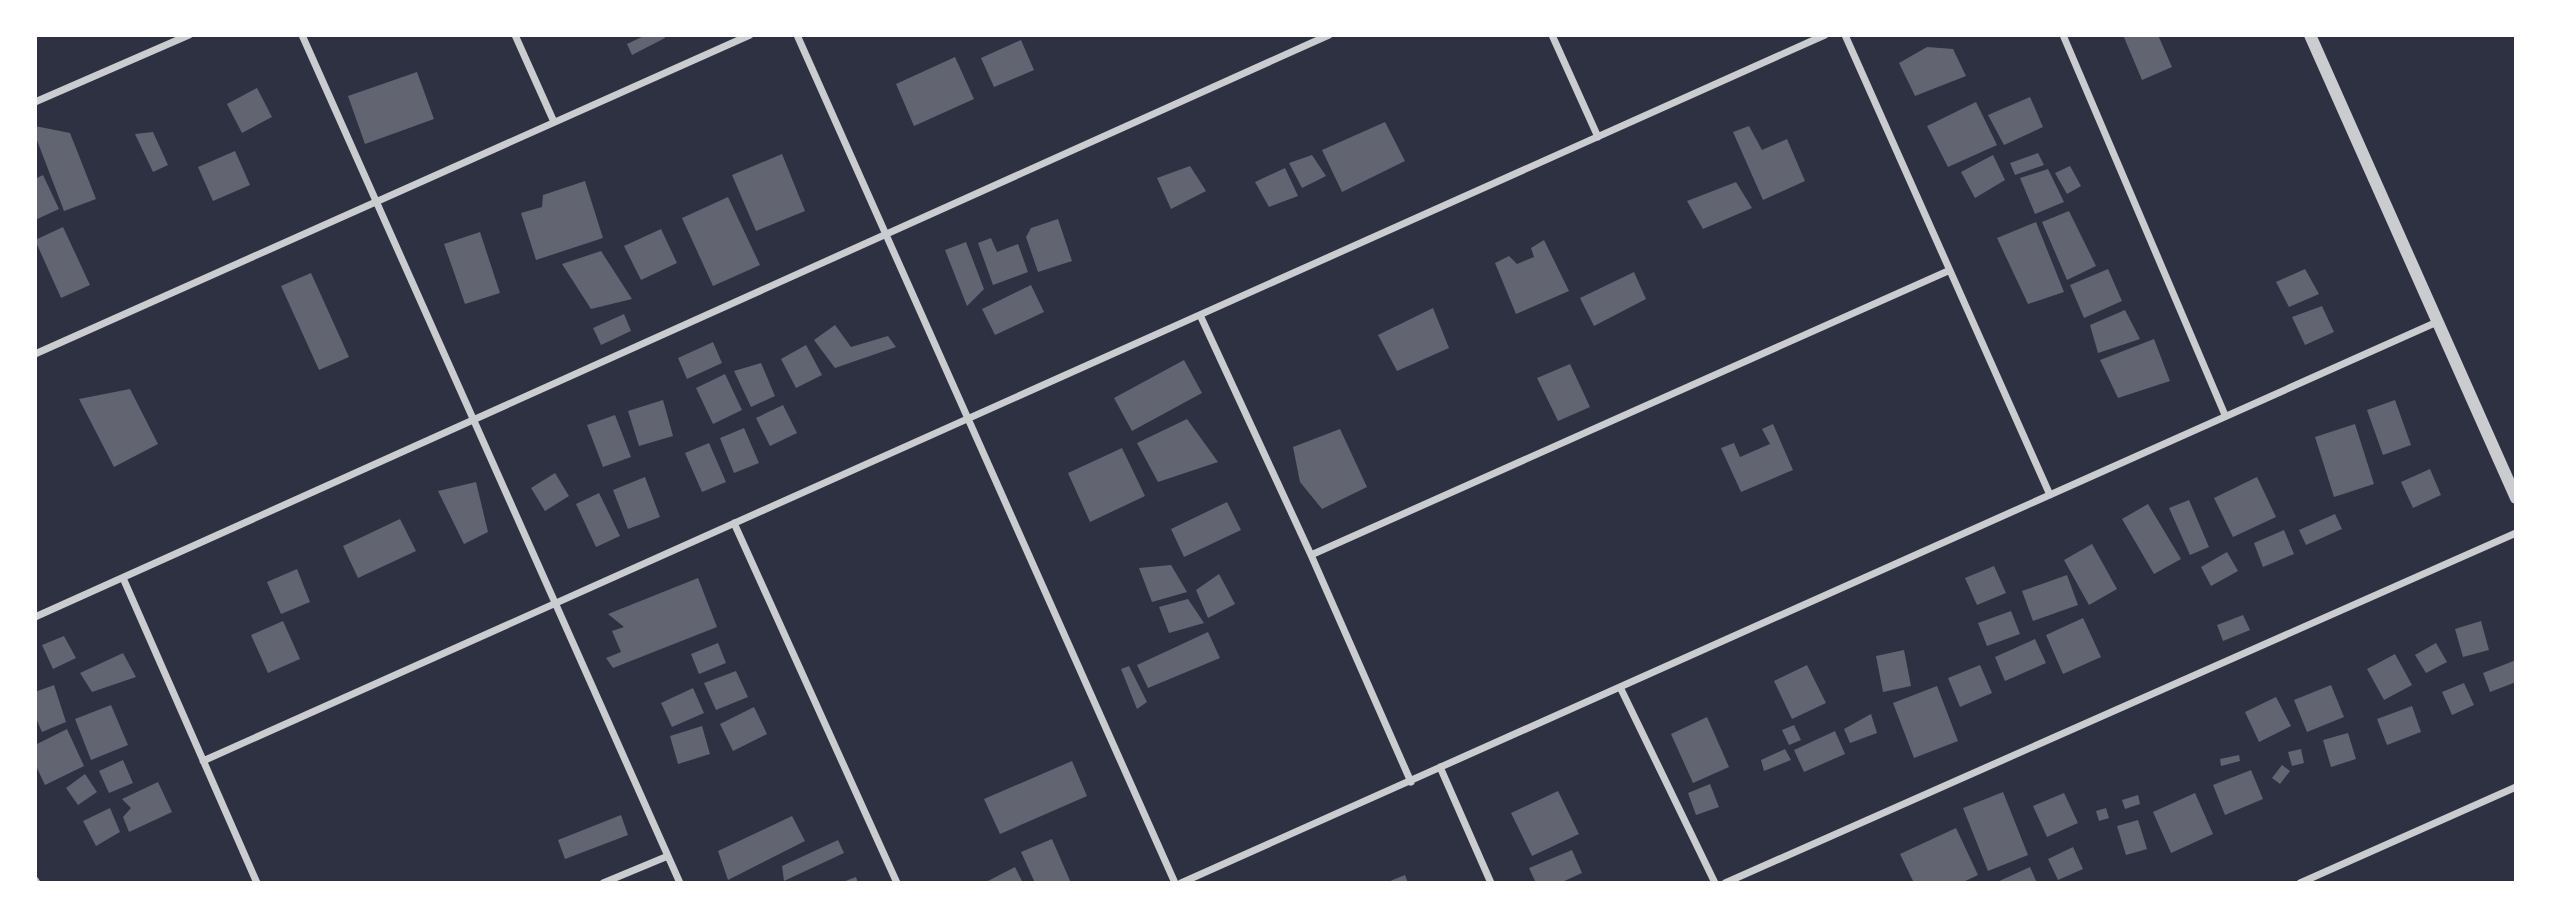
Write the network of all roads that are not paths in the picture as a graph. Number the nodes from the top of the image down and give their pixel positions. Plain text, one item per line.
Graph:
1 (189, 35) edge
2 (302, 35) edge
3 (515, 35) edge
4 (750, 35) edge
5 (797, 35) edge
6 (1329, 35) edge
7 (1552, 35) edge
8 (1825, 35) edge
9 (1845, 35) edge
10 (2063, 35) edge
11 (2310, 35) edge
12 (35, 102) edge
13 (554, 122) junction
14 (1598, 136) junction
15 (376, 202) junction
16 (886, 235) junction
17 (1948, 271) junction
18 (1200, 315) junction
19 (2437, 322) junction
20 (35, 354) edge
21 (2225, 415) junction
22 (968, 419) junction
23 (473, 420) junction
24 (2050, 495) junction
25 (2516, 498) edge
26 (734, 523) junction
27 (2516, 533) edge
28 (1311, 555) junction
29 (123, 578) junction
30 (555, 603) junction
31 (35, 617) edge
32 (1620, 687) junction
33 (204, 761) junction
34 (1440, 767) junction
35 (1411, 782) junction
36 (2516, 787) edge
37 (668, 856) junction
38 (257, 883) edge
39 (603, 883) edge
40 (680, 883) edge
41 (897, 883) edge
42 (1175, 883) edge
43 (1181, 883) edge
44 (1491, 883) edge
45 (1715, 883) edge
46 (1725, 883) edge
47 (2300, 883) edge

1 - 12 street
2 - 15 street
3 - 13 street
4 - 13 street
5 - 16 street
6 - 16 street
7 - 14 street
8 - 14 street
9 - 17 street
10 - 21 street
11 - 19 street
13 - 15 street
14 - 18 street
15 - 20 street
15 - 23 street
16 - 22 street
16 - 23 street
17 - 24 street
17 - 28 street
18 - 22 street
18 - 28 street
19 - 21 street
19 - 25 street
21 - 24 street
22 - 26 street
22 - 42 street
23 - 29 street
23 - 30 street
24 - 32 street
26 - 30 street
26 - 41 street
27 - 46 street
28 - 35 street
29 - 31 street
29 - 33 street
30 - 33 street
30 - 37 street
32 - 34 street
32 - 45 street
33 - 38 street
34 - 35 street
34 - 44 street
35 - 43 street
36 - 47 street
37 - 39 street
37 - 40 street

